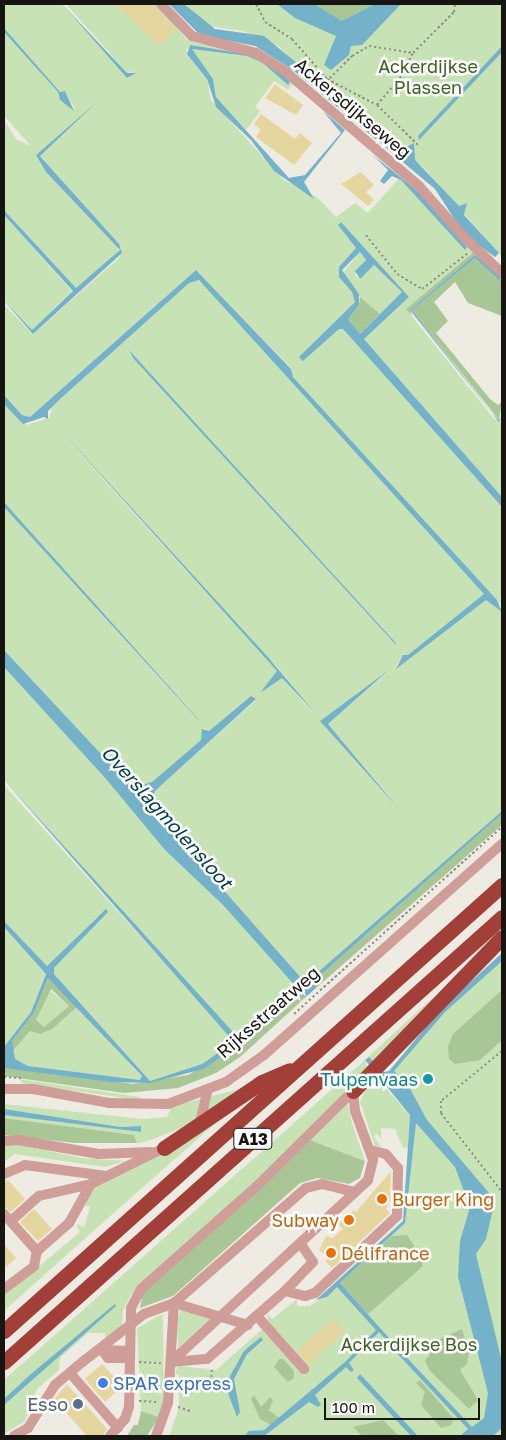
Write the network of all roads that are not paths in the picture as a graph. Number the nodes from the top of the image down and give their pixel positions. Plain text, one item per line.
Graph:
1 (161, 4) edge
2 (502, 274) edge
3 (502, 844) edge
4 (502, 885) edge
5 (502, 917) edge
6 (502, 937) edge
7 (300, 1066) junction
8 (4, 1089) edge
9 (207, 1091) junction
10 (353, 1091) junction
11 (198, 1128) junction
12 (4, 1141) edge
13 (160, 1150) junction
14 (370, 1150) junction
15 (4, 1174) edge
16 (106, 1176) junction
17 (91, 1184) junction
18 (355, 1192) junction
19 (7, 1218) edge
20 (301, 1244) junction
21 (37, 1251) junction
22 (4, 1289) edge
23 (285, 1291) junction
24 (174, 1302) junction
25 (221, 1316) junction
26 (257, 1316) junction
27 (131, 1323) junction
28 (248, 1325) junction
29 (4, 1331) edge
30 (102, 1350) junction
31 (130, 1357) junction
32 (4, 1362) edge
33 (171, 1362) junction
34 (304, 1369) dead end
35 (70, 1373) junction
36 (118, 1428) junction
37 (14, 1436) edge
38 (110, 1436) edge
39 (156, 1436) edge

1 - 2 street, Ackersdijkseweg
3 - 9 street, Rijksstraatweg
4 - 7 highway, A13
5 - 32 highway, A13
6 - 10 highway, A13
7 - 11 highway, A13
7 - 29 highway, A13
8 - 9 street, Rijksstraatweg
9 - 11 street
10 - 14 street
10 - 27 street, A13
11 - 13 highway, A13
12 - 13 street, A13
13 - 16 street, A13
14 - 18 street
14 - 23 street
15 - 16 street
16 - 17 street, A13
17 - 19 street, A13
17 - 21 street
18 - 20 street
18 - 24 street
19 - 21 street, A13
20 - 23 street
20 - 25 street
21 - 22 street
23 - 26 street
24 - 25 street
24 - 27 street
24 - 33 street
25 - 28 street
25 - 33 street
26 - 28 street
26 - 34 street
27 - 30 street
27 - 31 street, A13
28 - 33 street
30 - 31 street
30 - 35 street
31 - 36 street, A13
33 - 39 street
35 - 36 street
35 - 37 street
36 - 38 street, A13

